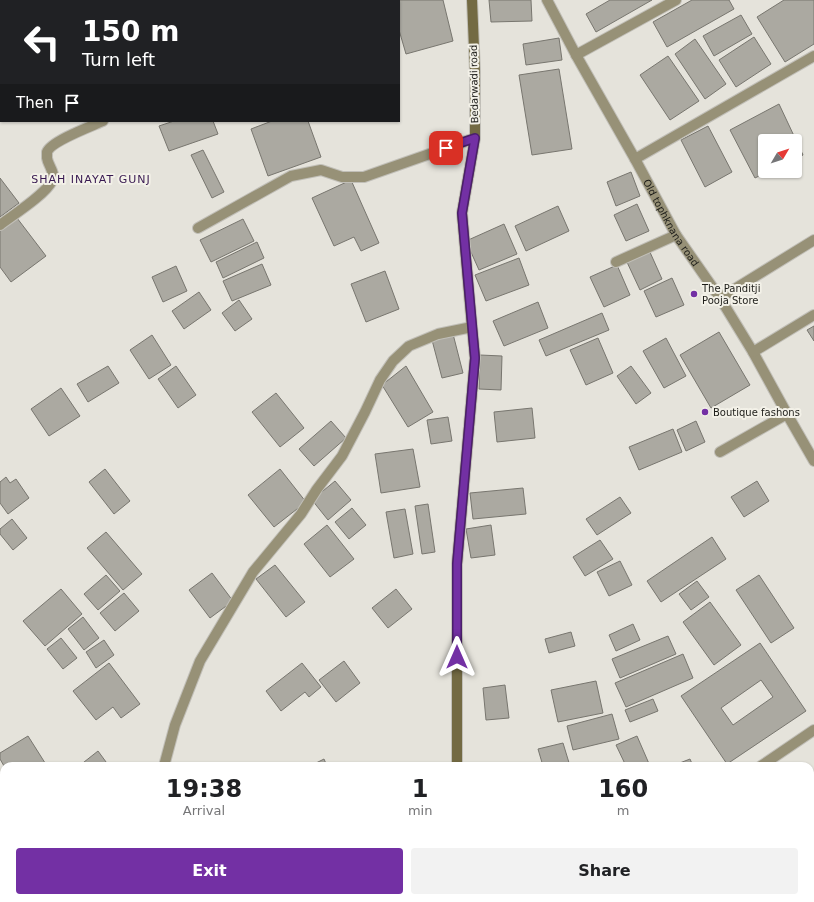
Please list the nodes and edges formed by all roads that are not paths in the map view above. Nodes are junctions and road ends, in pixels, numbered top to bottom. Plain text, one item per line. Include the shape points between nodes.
1 (472, 0) edge
2 (547, 0) edge
3 (676, 0) edge
4 (576, 56) junction
5 (814, 56) edge
6 (101, 122) edge
7 (475, 138) junction
8 (636, 159) junction
9 (0, 225) edge
10 (198, 228) dead end
11 (676, 235) junction
12 (814, 240) edge
13 (616, 262) dead end
14 (720, 298) junction
15 (814, 315) edge
16 (472, 327) junction
17 (753, 352) junction
18 (786, 414) junction
19 (720, 452) dead end
20 (814, 462) edge
21 (814, 730) edge
22 (165, 762) edge
23 (457, 762) edge
24 (767, 762) edge

1 - 7 street, Bedarwadi road
2 - 4 street, Old tophknana road
3 - 4 street
4 - 8 street, Old tophknana road
5 - 8 street
6 - 9 street via 67,137 47,151 47,158 53,170 53,180 32,202
7 - 10 street via 364,177 342,177 321,170 291,176
7 - 16 street, Bedarwadi road via 462,213
8 - 11 street, Old tophknana road
11 - 13 street
11 - 14 street, Old tophknana road
12 - 14 street
14 - 17 street, Old tophknana road
15 - 17 street
16 - 22 street via 438,334 409,346 393,361 380,380 342,456 301,514 253,572 200,661 175,725
16 - 23 street, Bedarwadi road via 475,358 457,564
17 - 18 street, Old tophknana road
18 - 19 street
18 - 20 street, Old tophknana road
21 - 24 street

